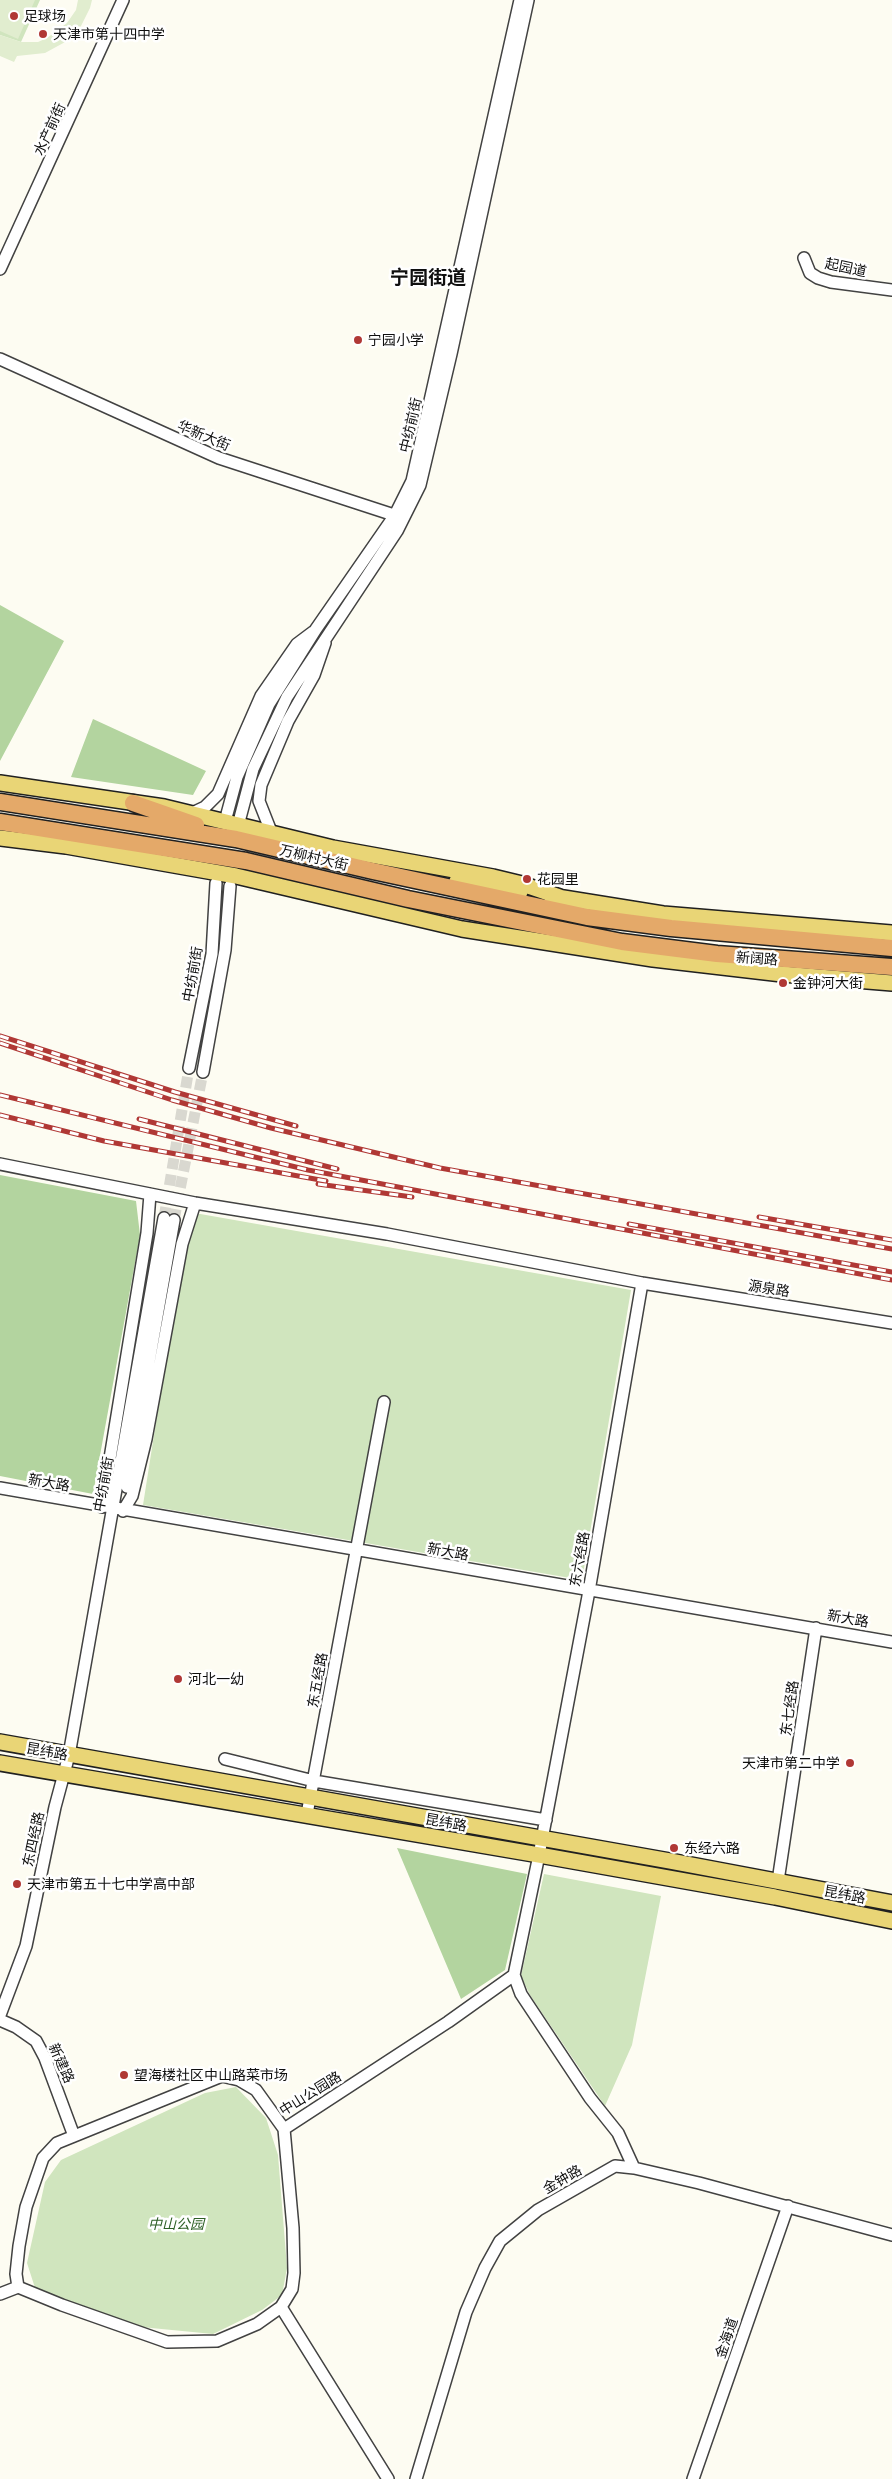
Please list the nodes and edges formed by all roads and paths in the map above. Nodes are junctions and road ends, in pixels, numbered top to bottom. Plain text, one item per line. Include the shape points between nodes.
1 (123, 0) edge
2 (520, 0) edge
3 (528, 0) edge
4 (804, 258) dead end
5 (0, 269) edge
6 (892, 290) edge
7 (0, 359) edge
8 (400, 516) junction
9 (316, 629) junction
10 (326, 638) junction
11 (0, 783) edge
12 (0, 802) edge
13 (133, 802) junction
14 (190, 814) junction
15 (227, 814) dead end
16 (240, 818) dead end
17 (0, 822) edge
18 (272, 834) junction
19 (0, 838) edge
20 (236, 839) junction
21 (116, 854) junction
22 (228, 858) junction
23 (372, 871) junction
24 (216, 883) dead end
25 (230, 886) dead end
26 (560, 897) junction
27 (408, 899) junction
28 (626, 923) joint
29 (892, 933) edge
30 (530, 939) junction
31 (622, 942) joint
32 (892, 948) edge
33 (892, 967) edge
34 (892, 983) edge
35 (189, 1068) tunnel mouth
36 (203, 1072) tunnel mouth
37 (0, 1164) edge
38 (150, 1194) junction
39 (195, 1203) junction
40 (169, 1219) tunnel mouth
41 (642, 1284) junction
42 (892, 1323) edge
43 (384, 1402) dead end
44 (0, 1488) edge
45 (113, 1509) junction
46 (356, 1551) junction
47 (589, 1591) junction
48 (816, 1628) junction
49 (892, 1642) edge
50 (0, 1742) edge
51 (69, 1755) junction
52 (225, 1759) dead end
53 (0, 1763) edge
54 (64, 1774) junction
55 (314, 1781) junction
56 (311, 1798) junction
57 (307, 1814) junction
58 (546, 1820) junction
59 (542, 1839) junction
60 (539, 1855) junction
61 (778, 1881) junction
62 (892, 1903) edge
63 (892, 1922) edge
64 (514, 1974) junction
65 (0, 2015) edge
66 (0, 2020) edge
67 (284, 2129) junction
68 (74, 2136) junction
69 (634, 2168) junction
70 (788, 2206) junction
71 (892, 2235) edge
72 (18, 2287) junction
73 (0, 2294) edge
74 (281, 2307) junction
75 (388, 2479) edge
76 (416, 2479) edge
77 (693, 2479) edge

1 - 5 street, 水产前街
2 - 8 street, 中纺前街 via 418,461
3 - 8 street via 425,468 414,500
4 - 6 street, 起园道 via 810,272 818,278
7 - 8 street, 华新大街 via 219,458
8 - 9 street, 中纺前街
8 - 10 street
9 - 14 street via 296,644 261,696 218,794 205,807
9 - 15 street, 中纺前街 via 257,728 237,777
10 - 16 street via 272,725 252,769
10 - 18 street via 314,675 288,720 261,785 259,801
11 - 13 main road
12 - 20 highway, 万柳村大街
13 - 14 main road
13 - 20 highway
14 - 18 main road
17 - 22 highway, 万柳村大街
18 - 26 main road via 381,858 493,877
19 - 21 main road
20 - 23 highway, 万柳村大街
21 - 22 main road
21 - 30 main road via 236,876 462,929
22 - 27 highway, 万柳村大街
23 - 26 main road via 430,876
23 - 28 highway, 万柳村大街
24 - 35 street, 中纺前街 via 212,954
25 - 36 street via 225,950
26 - 29 main road via 663,914
27 - 30 main road via 430,910
27 - 31 highway, 万柳村大街
28 - 32 highway, 新阔路
30 - 34 main road via 653,959
31 - 33 highway, 新阔路 via 717,954
37 - 38 street, 源泉路
38 - 39 street, 源泉路
38 - 45 street
39 - 41 street, 源泉路 via 387,1234
39 - 45 street via 182,1244 146,1439 132,1496
40 - 45 street
41 - 42 street, 源泉路
41 - 47 street, 东六经路
43 - 46 street, 东五经路
44 - 45 street, 新大路
45 - 46 street, 新大路
45 - 51 street, 中纺前街
46 - 47 street, 新大路
46 - 55 street, 东五经路
47 - 48 street, 新大路
47 - 58 street, 东六经路
48 - 49 street, 新大路
48 - 61 street, 东七经路
50 - 51 main road, 昆纬路
51 - 54 street, 东四经路
51 - 56 main road, 昆纬路
52 - 55 street
53 - 54 main road, 昆纬路
54 - 57 main road, 昆纬路
54 - 65 street, 东四经路 via 26,1946
55 - 56 street, 东五经路
55 - 58 street
56 - 57 street, 东五经路
56 - 59 main road, 昆纬路
57 - 60 main road, 昆纬路
58 - 59 street, 东六经路
59 - 60 street, 东六经路
59 - 61 main road, 昆纬路
60 - 63 main road, 昆纬路 via 775,1897
60 - 64 street, 东六经路
61 - 62 main road, 昆纬路
64 - 67 street, 中山公园路 via 448,2022
64 - 69 street via 521,1994 590,2098 618,2132
66 - 68 street, 新建路 via 36,2041
67 - 68 street, 中山公园路 via 256,2090 239,2080 222,2076
67 - 74 street via 294,2273 292,2289
68 - 72 street, 中山公园路 via 57,2143 43,2158 26,2207 16,2274
69 - 70 street, 金钟路
69 - 76 street, 金钟路 via 615,2166 538,2210 500,2241 466,2312
70 - 71 street, 金钟路
70 - 77 street, 金海道
72 - 73 street
72 - 74 street via 167,2342 216,2341 257,2324
74 - 75 street

